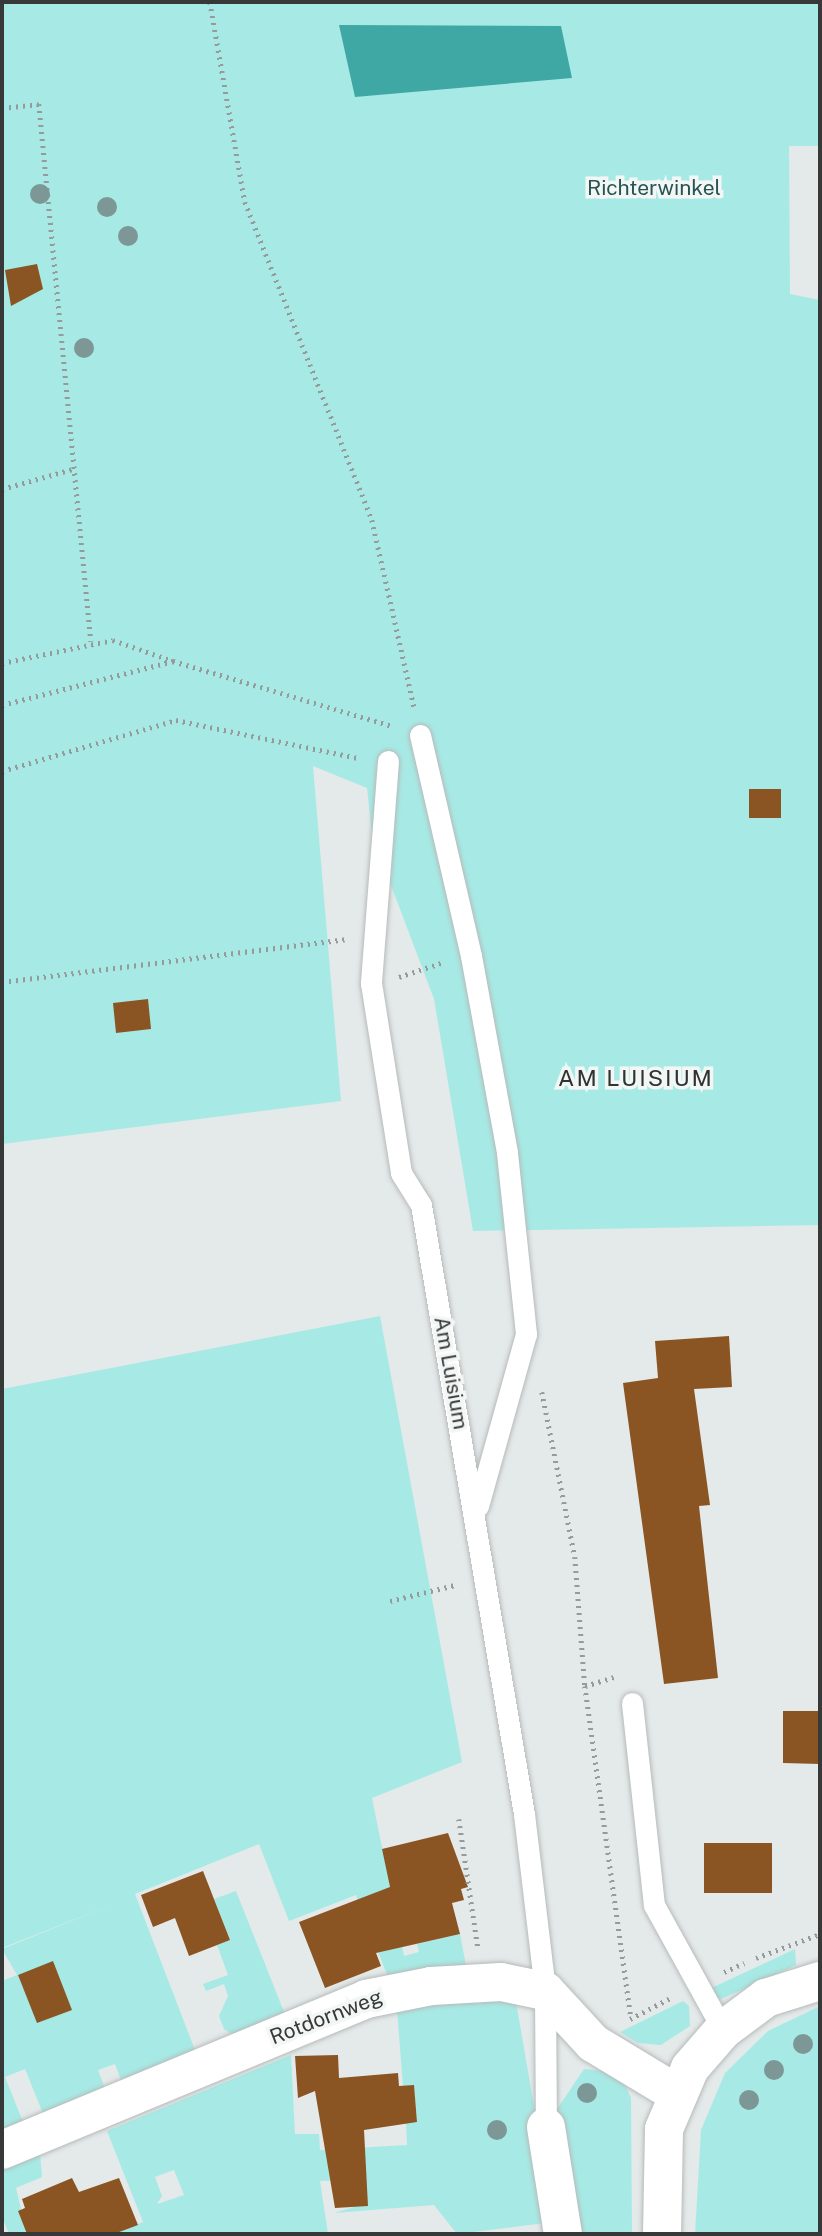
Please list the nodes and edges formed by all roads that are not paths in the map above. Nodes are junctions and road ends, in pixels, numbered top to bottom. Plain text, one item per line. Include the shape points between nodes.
1 (420, 736) road end
2 (388, 761) road end
3 (476, 1511) junction
4 (632, 1703) dead end
5 (820, 1981) edge
6 (545, 1991) junction
7 (723, 2030) junction
8 (677, 2093) junction
9 (546, 2127) joint
10 (2, 2150) edge
11 (563, 2234) edge
12 (662, 2234) edge

1 - 3 lane via 471,956 507,1153 526,1334
2 - 3 lane, Am Luisium via 386,840 371,936 371,983 401,1173 421,1205
3 - 6 lane, Am Luisium
4 - 7 lane via 654,1905
5 - 7 street via 766,1997
6 - 8 street via 593,2043
6 - 9 lane, Am Luisium
6 - 10 street, Rotdornweg via 483,1982 366,1999
7 - 8 street
8 - 12 street via 659,2172
9 - 11 street

